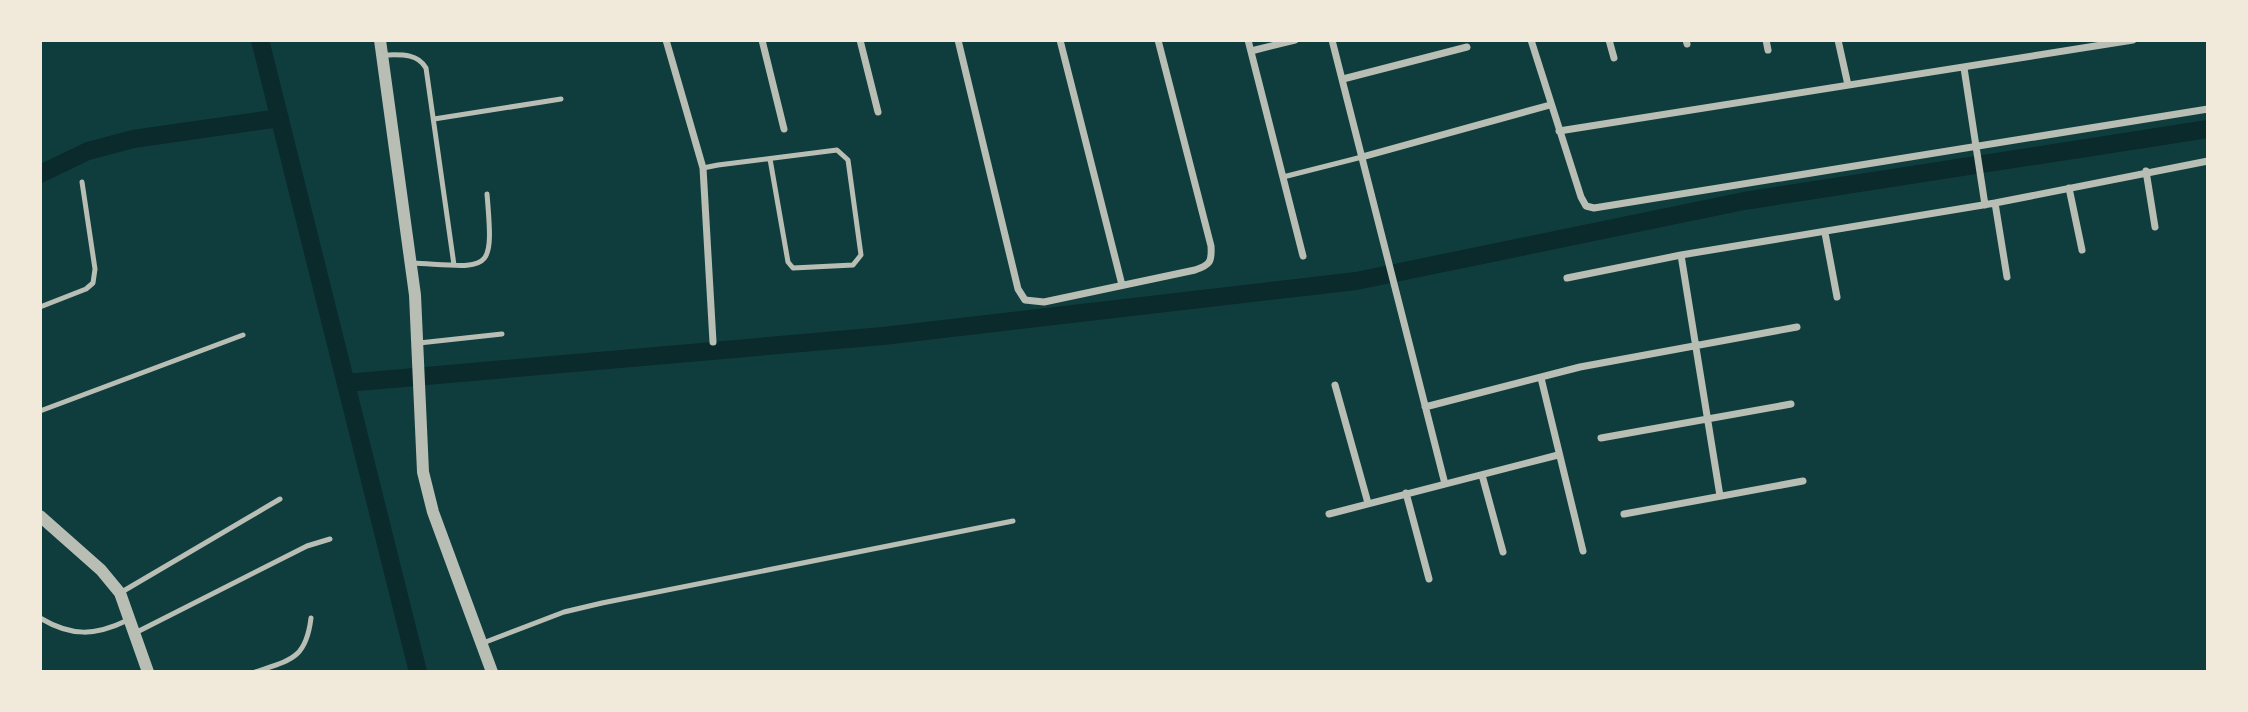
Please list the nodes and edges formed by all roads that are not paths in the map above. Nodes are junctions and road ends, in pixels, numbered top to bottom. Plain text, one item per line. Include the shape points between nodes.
1 (380, 40) edge
2 (666, 40) edge
3 (762, 40) edge
4 (860, 40) edge
5 (958, 40) edge
6 (1060, 40) edge
7 (1158, 40) edge
8 (1248, 40) edge
9 (1296, 40) edge
10 (1332, 40) edge
11 (1531, 40) edge
12 (1609, 40) edge
13 (1766, 40) edge
14 (1838, 40) edge
15 (2127, 41) edge
16 (1467, 47) dead end
17 (1768, 50) dead end
18 (1251, 51) junction
19 (380, 55) junction
20 (1614, 58) dead end
21 (1964, 68) junction
22 (1343, 79) junction
23 (1848, 85) junction
24 (561, 99) dead end
25 (1550, 105) junction
26 (2208, 109) edge
27 (878, 112) dead end
28 (434, 119) junction
29 (784, 129) dead end
30 (1559, 131) junction
31 (1977, 150) junction
32 (1362, 157) junction
33 (770, 159) junction
34 (2208, 161) edge
35 (703, 168) junction
36 (2146, 172) junction
37 (1283, 177) junction
38 (82, 182) dead end
39 (2069, 188) junction
40 (487, 194) dead end
41 (1996, 203) junction
42 (1985, 205) junction
43 (2155, 227) dead end
44 (1825, 233) junction
45 (2081, 250) dead end
46 (1681, 255) junction
47 (1303, 256) dead end
48 (409, 263) junction
49 (454, 265) junction
50 (2007, 276) dead end
51 (1567, 278) dead end
52 (1122, 285) junction
53 (1837, 297) dead end
54 (40, 307) edge
55 (1797, 327) dead end
56 (502, 334) dead end
57 (243, 335) dead end
58 (713, 341) dead end
59 (1693, 344) junction
60 (416, 350) junction
61 (1541, 378) junction
62 (1335, 385) dead end
63 (1791, 404) dead end
64 (1425, 407) junction
65 (40, 411) edge
66 (1705, 418) junction
67 (1601, 438) dead end
68 (1558, 455) junction
69 (1482, 475) junction
70 (1802, 481) dead end
71 (1445, 484) junction
72 (1406, 493) junction
73 (1720, 496) junction
74 (281, 499) dead end
75 (1368, 503) junction
76 (1329, 514) dead end
77 (1624, 514) dead end
78 (40, 516) edge
79 (1013, 521) dead end
80 (330, 540) dead end
81 (1583, 551) dead end
82 (1503, 552) dead end
83 (1429, 579) dead end
84 (120, 593) junction
85 (40, 618) edge
86 (311, 618) dead end
87 (131, 619) junction
88 (135, 633) junction
89 (483, 643) junction
90 (148, 672) edge
91 (255, 672) edge
92 (492, 672) edge

1 - 19 street
2 - 35 street
3 - 29 street
4 - 27 street
5 - 52 street via 1018,289 1025,300 1044,302
6 - 52 street
7 - 52 street via 1212,260 1195,270
8 - 18 street
9 - 18 street
10 - 22 street
11 - 25 street
12 - 20 street
13 - 17 street
14 - 23 street
15 - 21 street
16 - 22 street
18 - 37 street
19 - 28 lane via 421,60
19 - 48 street
21 - 23 street
21 - 31 street
22 - 32 street
23 - 30 street
24 - 28 lane
25 - 30 street
25 - 32 street
26 - 31 street
28 - 49 lane
30 - 31 street via 1581,197 1586,206 1594,208
31 - 42 street
32 - 37 lane
32 - 64 street
33 - 33 lane via 788,262 793,268 859,261 848,160 837,150
33 - 35 lane
34 - 36 street
35 - 58 street
36 - 39 street
36 - 43 street
37 - 47 street
38 - 54 lane via 95,269 93,283
39 - 41 street
39 - 45 street
40 - 49 lane via 491,246 487,258 476,265
41 - 42 street
41 - 50 street
42 - 44 street
44 - 46 street
44 - 53 street
46 - 51 street
46 - 59 street
48 - 49 lane
48 - 60 street
55 - 59 street
56 - 60 lane
57 - 65 lane
59 - 61 street
59 - 66 street
60 - 89 street via 423,472 433,512
61 - 64 street
61 - 68 street
62 - 75 street
63 - 66 street
64 - 71 street
66 - 67 street
66 - 73 street
68 - 69 street
68 - 81 street
69 - 71 street
69 - 82 street
70 - 73 street
71 - 72 street
72 - 75 street
72 - 83 street
73 - 77 street
74 - 84 lane
75 - 76 street
78 - 84 street
79 - 89 lane via 602,603 564,612
80 - 88 lane via 307,546
84 - 87 street
85 - 87 lane via 79,635 105,631
86 - 91 lane via 308,641 299,655
87 - 88 street
88 - 90 street
89 - 92 street

